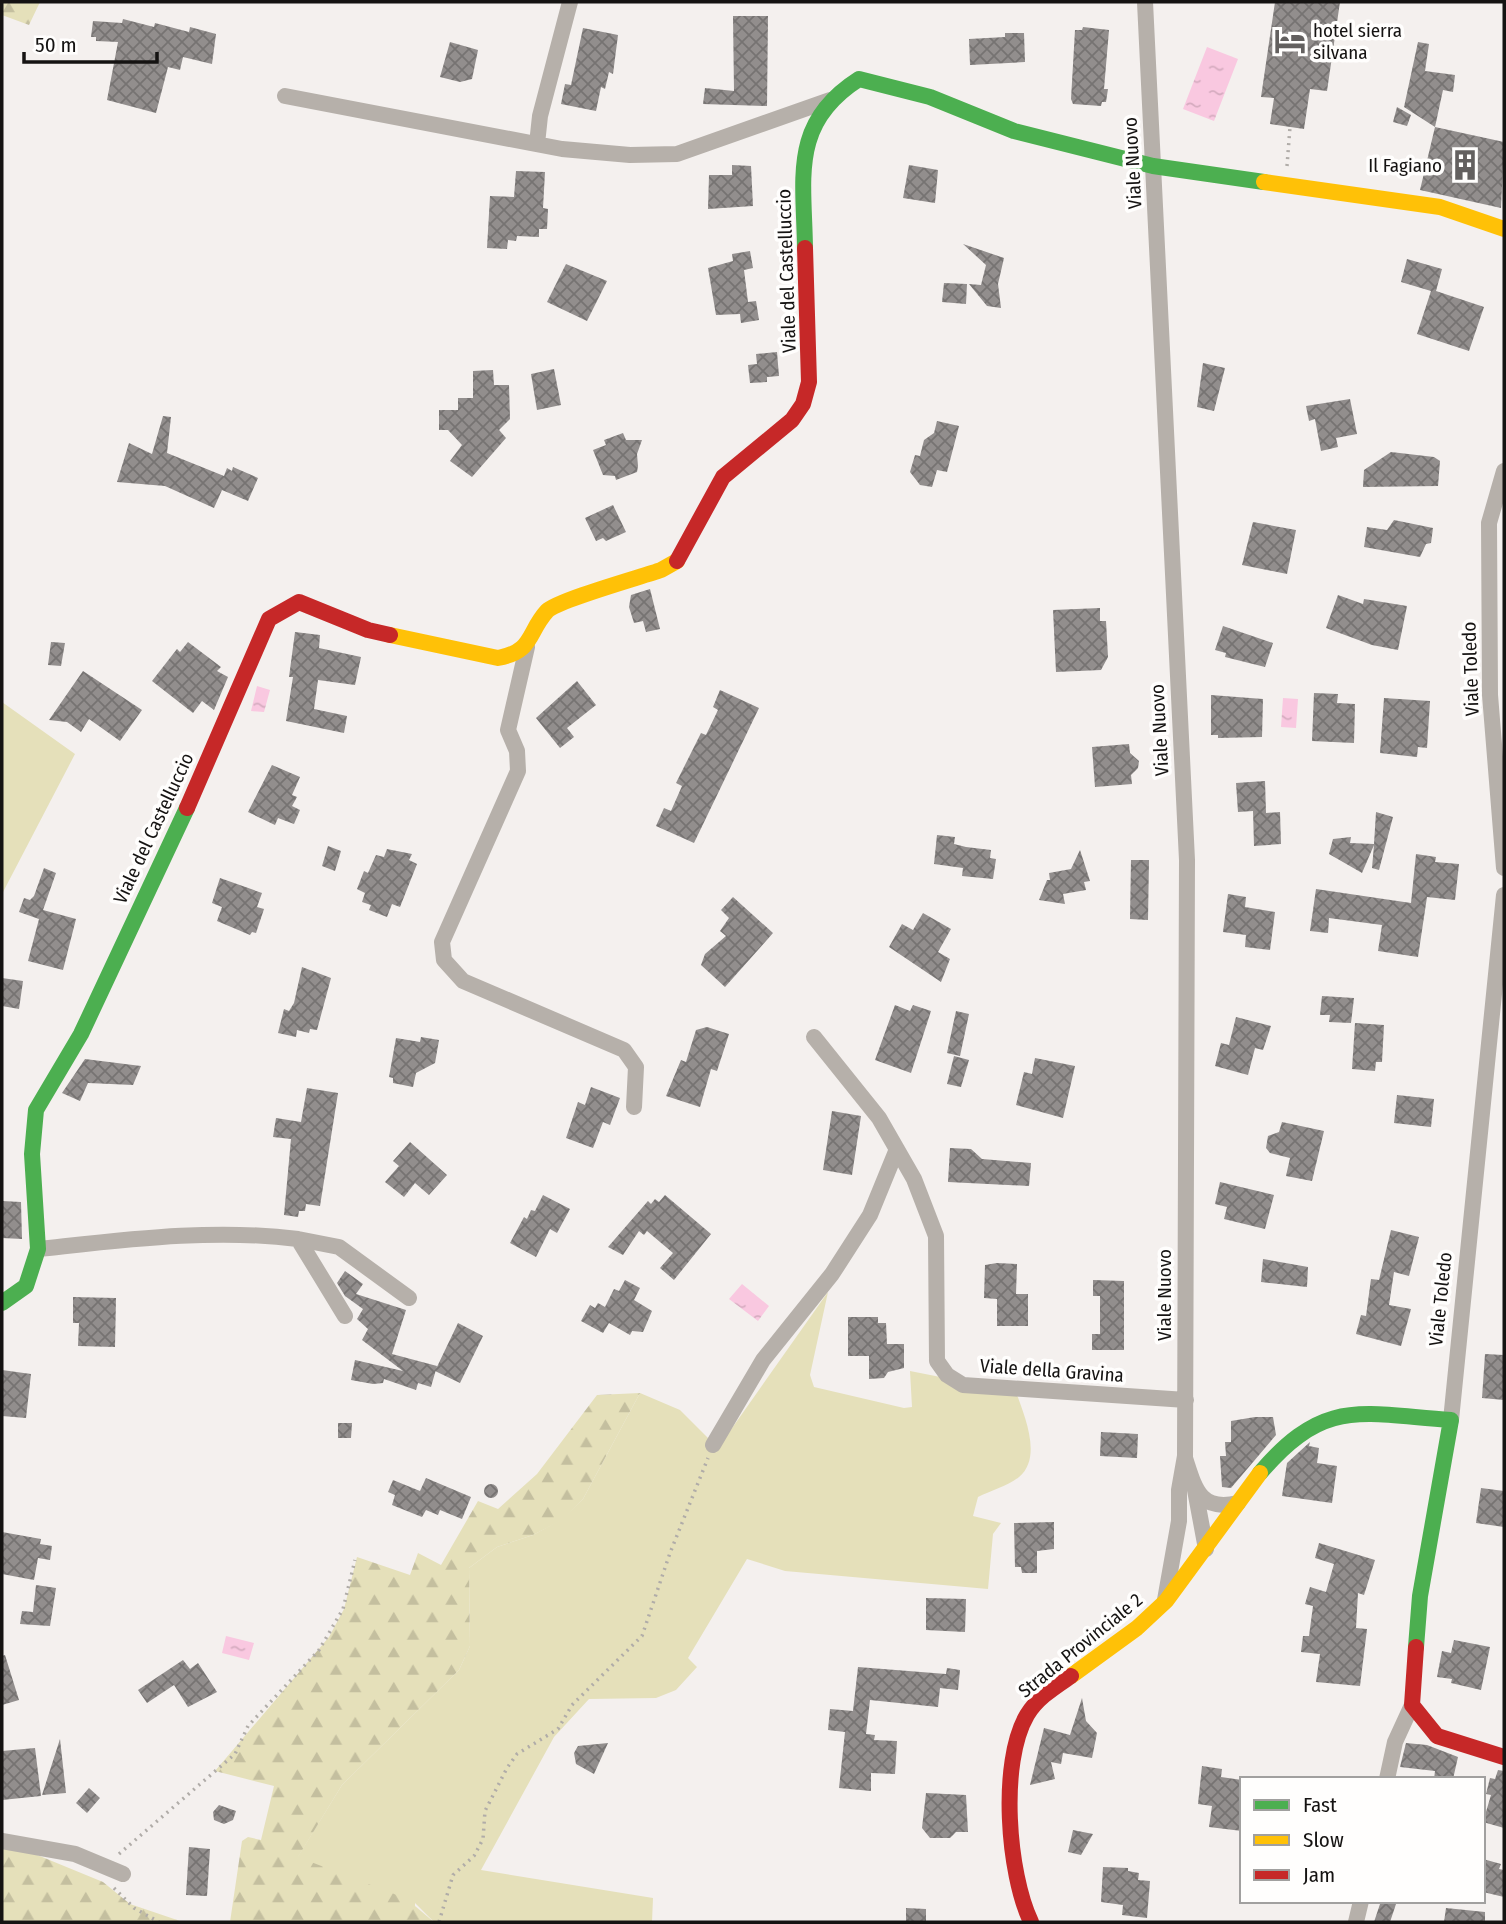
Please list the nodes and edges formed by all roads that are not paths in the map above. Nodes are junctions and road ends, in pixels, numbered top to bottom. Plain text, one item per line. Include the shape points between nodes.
1 (570, 2) edge
2 (1145, 2) edge
3 (285, 96) dead end
4 (832, 99) junction
5 (537, 144) junction
6 (1153, 166) junction
7 (1504, 229) edge
8 (1504, 471) edge
9 (527, 647) junction
10 (1504, 869) edge
11 (1504, 895) edge
12 (814, 1037) dead end
13 (634, 1107) dead end
14 (897, 1149) junction
15 (298, 1239) junction
16 (38, 1249) junction
17 (409, 1298) dead end
18 (2, 1303) edge
19 (345, 1316) dead end
20 (1186, 1400) junction
21 (1451, 1420) junction
22 (713, 1445) road end
23 (1185, 1456) junction
24 (1194, 1488) junction
25 (1238, 1503) junction
26 (1179, 1521) junction
27 (1206, 1549) junction
28 (1164, 1603) junction
29 (1412, 1705) junction
30 (1504, 1757) edge
31 (1387, 1777) edge
32 (2, 1841) edge
33 (123, 1874) dead end
34 (1361, 1903) edge
35 (1031, 1922) edge
36 (1356, 1922) edge

1 - 5 street
2 - 6 street, Viale Nuovo
3 - 5 street
4 - 5 street via 677,154 630,155
4 - 6 street, Viale del Castelluccio via 859,79 930,97 1014,131
4 - 9 street, Viale del Castelluccio via 817,116 804,152 809,382 803,404 792,420 723,477 677,561 549,609
6 - 7 street via 1440,207
6 - 20 street, Viale Nuovo via 1187,860
8 - 10 street, Viale Toledo via 1489,523 1490,695
9 - 13 street, Viale del Castelluccio via 508,730 517,751 518,771 442,942 444,960 463,981 624,1050 636,1067
9 - 16 street, Viale del Castelluccio via 516,656 498,658 368,630 299,602 269,619 157,876 81,1034 36,1110 32,1154
11 - 21 street, Viale Toledo
12 - 14 street, Viale della Gravina via 879,1118
14 - 20 street, Viale della Gravina via 936,1236 937,1361 947,1375 962,1385
14 - 22 street via 870,1215 832,1274 763,1360
15 - 16 street via 235,1235
15 - 17 street via 340,1247
15 - 19 street
16 - 18 street, Viale del Castelluccio via 26,1286
20 - 23 street, Viale Nuovo
21 - 25 street, Strada Provinciale 2 via 1323,1419 1285,1444
21 - 29 street, Viale Toledo via 1420,1596
23 - 24 street, Viale Nuovo
23 - 26 street, Viale Nuovo via 1178,1490
24 - 25 street via 1221,1507
24 - 27 street, Viale Nuovo
25 - 27 street, Strada Provinciale 2
26 - 27 street via 1190,1538
26 - 28 street, Viale Nuovo
27 - 28 street, Strada Provinciale 2
28 - 35 street, Strada Provinciale 2 via 1110,1650 1052,1690 1026,1716 1014,1757 1011,1819 1014,1873
29 - 30 street via 1437,1736
29 - 31 street via 1395,1742
32 - 33 street via 66,1852
34 - 36 street

